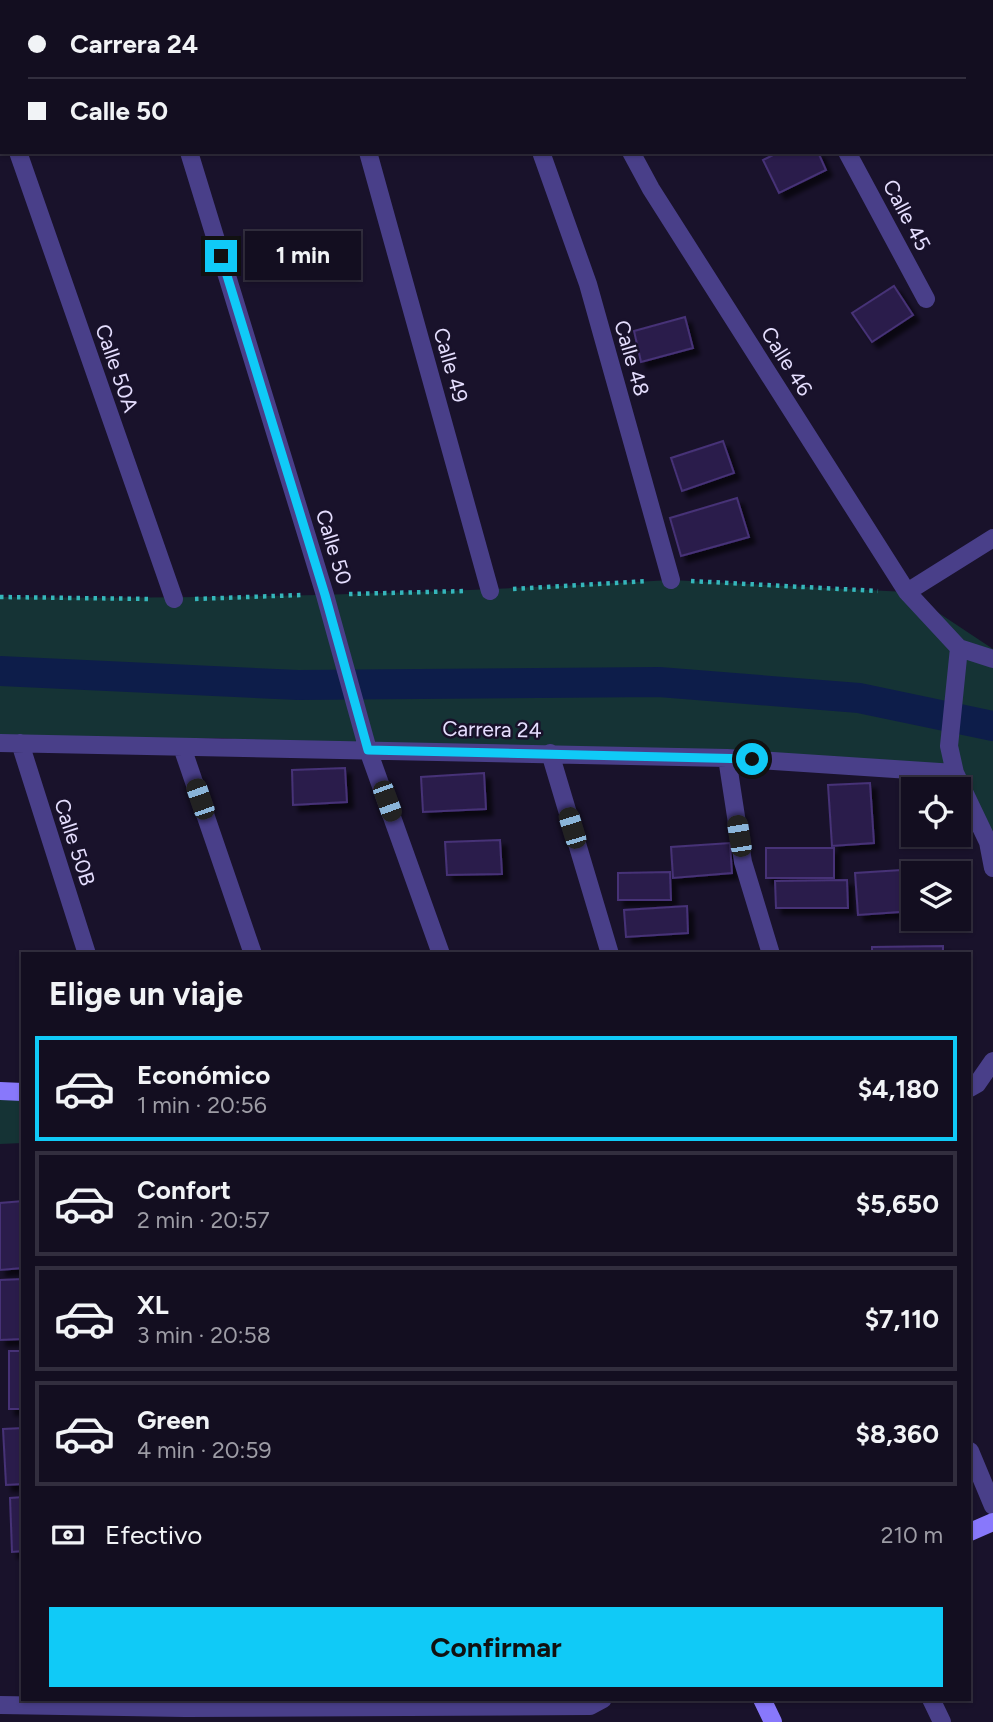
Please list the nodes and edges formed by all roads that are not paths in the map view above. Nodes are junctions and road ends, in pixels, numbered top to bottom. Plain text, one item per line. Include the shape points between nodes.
1 (19, 154) edge
2 (190, 154) edge
3 (369, 154) edge
4 (542, 154) edge
5 (632, 154) edge
6 (848, 154) edge
7 (926, 299) dead end
8 (993, 538) edge
9 (671, 580) road end
10 (490, 591) road end
11 (907, 592) junction
12 (174, 599) dead end
13 (959, 648) junction
14 (993, 659) edge
15 (0, 743) edge
16 (20, 743) junction
17 (182, 747) junction
18 (368, 750) junction
19 (550, 753) junction
20 (727, 758) junction
21 (955, 773) junction
22 (993, 868) edge
23 (86, 952) edge
24 (252, 952) edge
25 (440, 952) edge
26 (609, 952) edge
27 (770, 952) edge
28 (993, 1060) edge
29 (973, 1086) edge
30 (0, 1091) edge
31 (21, 1092) edge
32 (971, 1453) edge
33 (993, 1506) edge
34 (993, 1522) edge
35 (971, 1532) edge
36 (763, 1701) edge
37 (932, 1701) edge
38 (144, 1703) edge
39 (315, 1704) edge
40 (593, 1707) edge
41 (5, 1711) edge
42 (185, 1715) edge
43 (773, 1722) edge
44 (942, 1722) edge

1 - 12 street, Calle 50A
2 - 18 street, Calle 50
3 - 10 street, Calle 49
4 - 9 street, Calle 48 via 588,284
5 - 11 street, Calle 46
6 - 7 street, Calle 45
8 - 11 street
11 - 13 street, Calle 46
13 - 14 street
13 - 21 street via 949,746
15 - 16 street, Carrera 24
16 - 17 street, Carrera 24
16 - 23 street, Calle 50B
17 - 18 street, Carrera 24
17 - 24 street
18 - 19 street, Carrera 24
18 - 25 street, Calle 50
19 - 20 street, Carrera 24
19 - 26 street
20 - 21 street, Carrera 24
20 - 27 street via 743,862
21 - 22 street via 988,842
28 - 29 street
30 - 31 street
32 - 33 street
34 - 35 street
36 - 43 street
37 - 44 street
38 - 41 street
38 - 42 street
39 - 40 street
39 - 42 street

